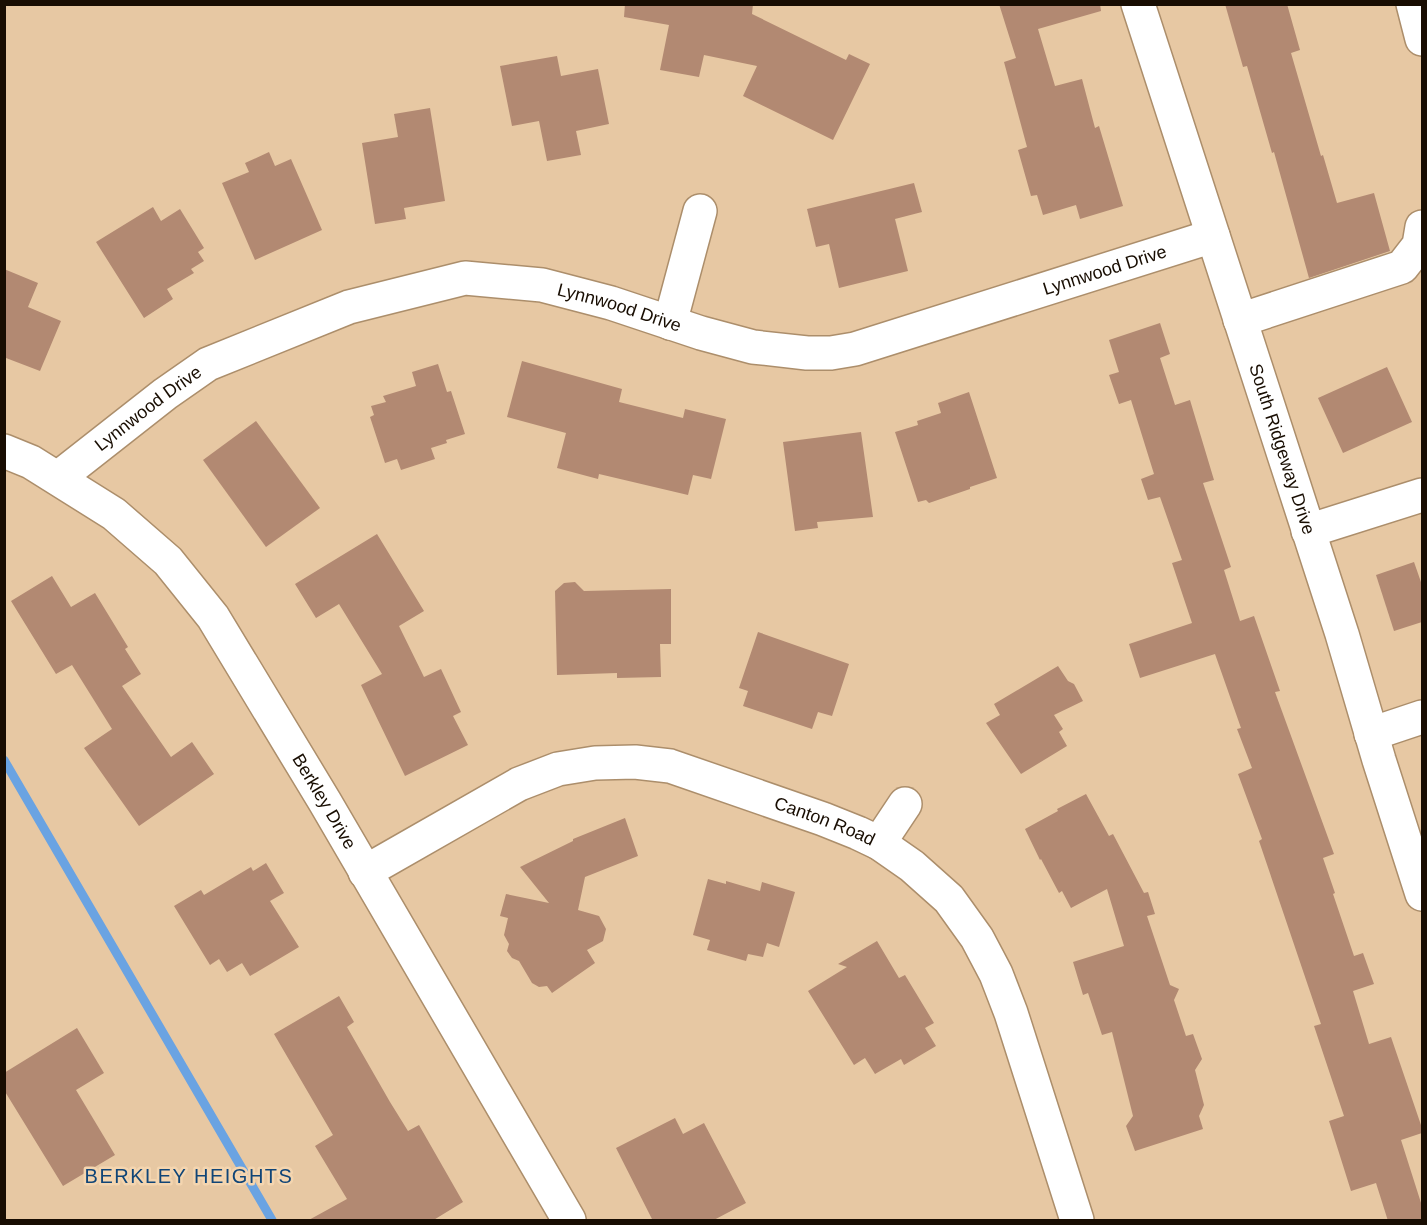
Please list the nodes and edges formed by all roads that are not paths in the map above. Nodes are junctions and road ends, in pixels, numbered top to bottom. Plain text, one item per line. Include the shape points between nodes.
1 (1138, 4) edge
2 (1413, 4) edge
3 (1422, 39) edge
4 (700, 211) dead end
5 (1422, 227) edge
6 (1213, 236) junction
7 (1240, 320) junction
8 (670, 323) junction
9 (4, 451) edge
10 (58, 478) junction
11 (1422, 495) edge
12 (1308, 531) junction
13 (1422, 717) edge
14 (1371, 734) junction
15 (905, 804) dead end
16 (879, 843) junction
17 (365, 872) junction
18 (1422, 894) edge
19 (569, 1221) edge
20 (1077, 1221) edge

1 - 6 street, South Ridgeway Drive
2 - 3 street
4 - 8 street
5 - 7 street via 1419,245 1402,267
6 - 7 street, South Ridgeway Drive
6 - 8 street, Lynnwood Drive via 855,349 831,353 753,347
7 - 12 street, South Ridgeway Drive
8 - 10 street, Lynnwood Drive via 542,285 465,278 360,304 208,364
9 - 10 street, Berkley Drive
10 - 17 street, Berkley Drive via 114,514 168,561 213,617
11 - 12 street
12 - 14 street, South Ridgeway Drive
13 - 14 street
14 - 18 street, South Ridgeway Drive
15 - 16 street
16 - 17 street, Canton Road via 823,819 670,766 595,763 558,769 519,784
16 - 20 street, Canton Road via 949,899 977,938 1011,1013
17 - 19 street, Berkley Drive

